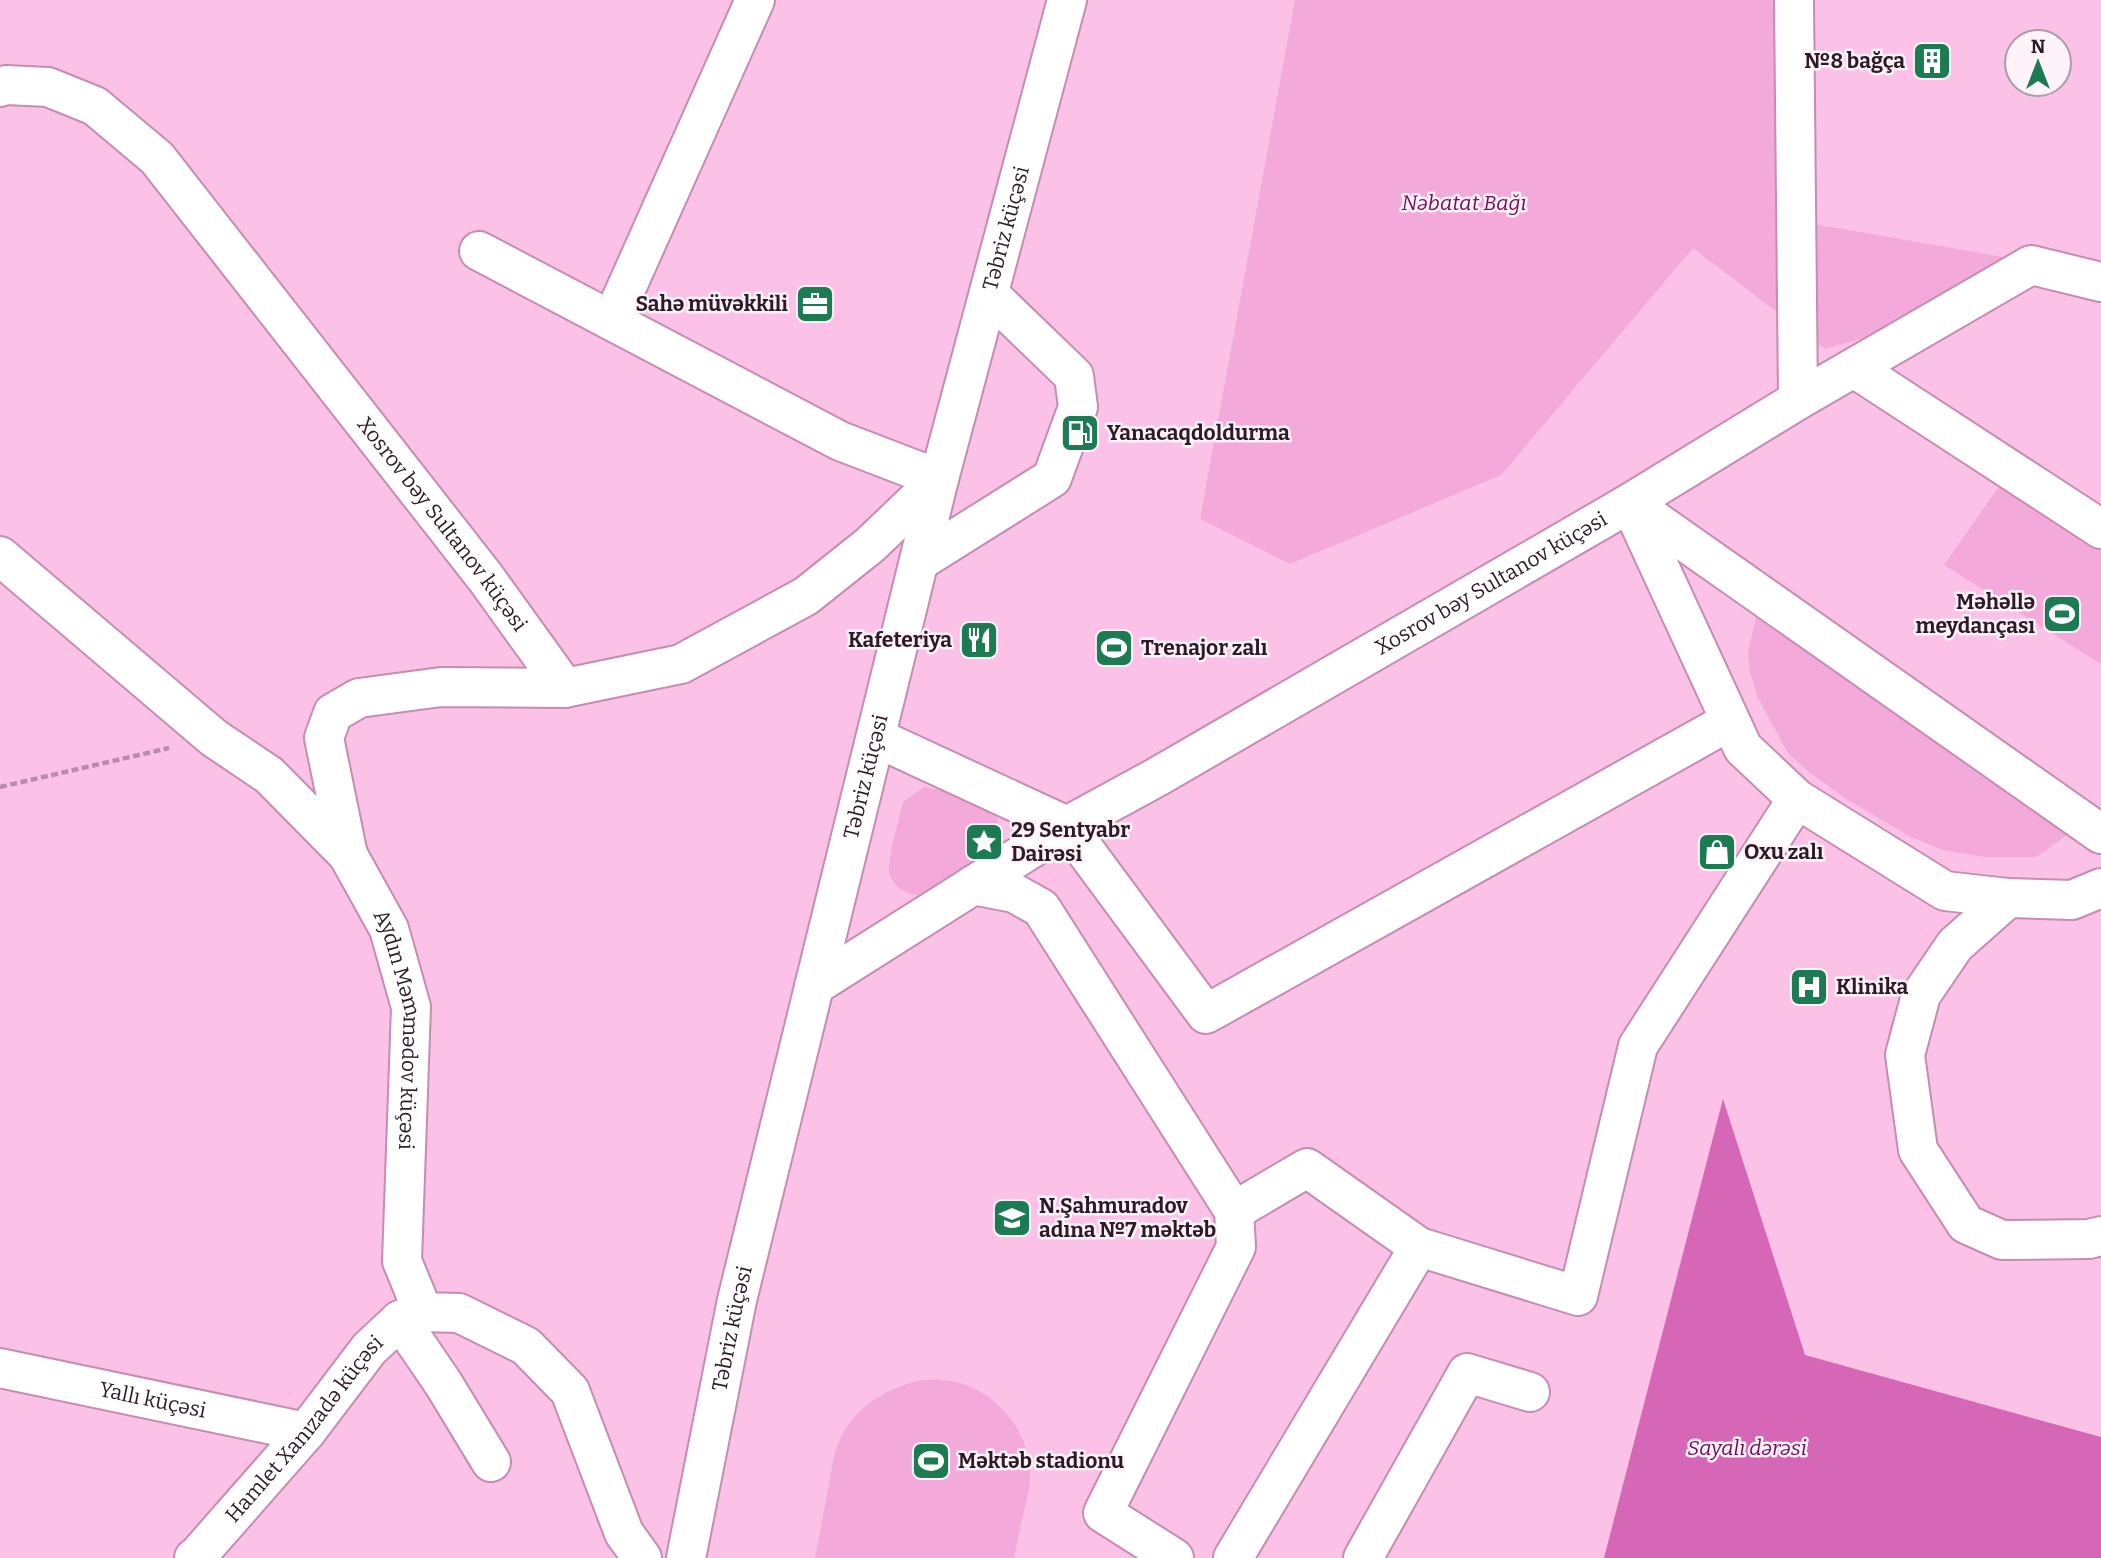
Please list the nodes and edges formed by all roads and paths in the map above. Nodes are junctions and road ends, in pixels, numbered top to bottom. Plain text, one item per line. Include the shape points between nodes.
1 (755, 0) edge
2 (1067, 0) edge
3 (1794, 0) edge
4 (0, 87) edge
5 (479, 251) dead end
6 (2101, 282) edge
7 (989, 294) junction
8 (612, 320) junction
9 (1854, 368) junction
10 (1798, 400) junction
11 (939, 479) junction
12 (1630, 503) junction
13 (2101, 529) edge
14 (0, 556) edge
15 (919, 561) junction
16 (565, 688) junction
17 (1730, 720) junction
18 (214, 737) junction
19 (877, 737) junction
20 (0, 787) edge
21 (1797, 799) junction
22 (1067, 826) junction
23 (2101, 834) edge
24 (348, 855) junction
25 (974, 885) junction
26 (2101, 888) edge
27 (2008, 898) junction
28 (814, 986) junction
29 (1234, 1211) junction
30 (2101, 1236) edge
31 (1419, 1247) junction
32 (411, 1316) junction
33 (0, 1368) edge
34 (1530, 1392) dead end
35 (306, 1432) junction
36 (491, 1462) dead end
37 (194, 1558) edge
38 (642, 1558) edge
39 (686, 1558) edge
40 (1174, 1558) edge
41 (1233, 1558) edge
42 (1363, 1558) edge

1 - 8 street
2 - 7 street, Təbriz küçəsi
3 - 10 street
4 - 16 street, Xosrov bəy Sultanov küçəsi via 48,87 95,106 157,159 485,577
5 - 8 street
6 - 9 street, Xosrov bəy Sultanov küçəsi via 2031,265
7 - 11 street, Təbriz küçəsi
7 - 15 street via 1074,376 1078,407 1052,478
8 - 11 street via 840,441
9 - 10 street, Xosrov bəy Sultanov küçəsi
9 - 13 street
10 - 12 street, Xosrov bəy Sultanov küçəsi
11 - 15 street, Təbriz küçəsi
11 - 16 street via 870,545 806,596 681,664
12 - 17 street
12 - 22 street, Xosrov bəy Sultanov küçəsi
12 - 23 street
14 - 18 street, Aydın Məmmədov küçəsi
15 - 19 street, Təbriz küçəsi
16 - 24 street via 440,687 359,698 333,713 324,738
17 - 21 street via 1742,748
17 - 22 street via 1206,1014
18 - 20 path
18 - 24 street, Aydın Məmmədov küçəsi via 268,775
19 - 22 street
19 - 28 street, Təbriz küçəsi
21 - 27 street via 1945,891
21 - 31 street via 1638,1046 1578,1296
22 - 25 street, Xosrov bəy Sultanov küçəsi
24 - 32 street, Aydın Məmmədov küçəsi via 389,929 411,1007 402,1261
25 - 28 street, Xosrov bəy Sultanov küçəsi
25 - 29 street via 1014,892 1041,908
26 - 27 street via 2072,900
27 - 30 street via 1955,946 1921,995 1905,1055 1918,1150 1965,1224 2002,1240
28 - 39 street, Təbriz küçəsi via 729,1337
29 - 31 street via 1307,1168
29 - 40 street via 1236,1247 1103,1513
31 - 41 street
32 - 35 street, Hamlet Xanızadə küçəsi via 369,1349
32 - 36 street, Aydın Məmmədov küçəsi via 443,1383
32 - 38 street via 459,1313 526,1346 570,1391 624,1533
33 - 35 street, Yallı küçəsi
34 - 42 street via 1466,1373
35 - 37 street, Hamlet Xanızadə küçəsi

